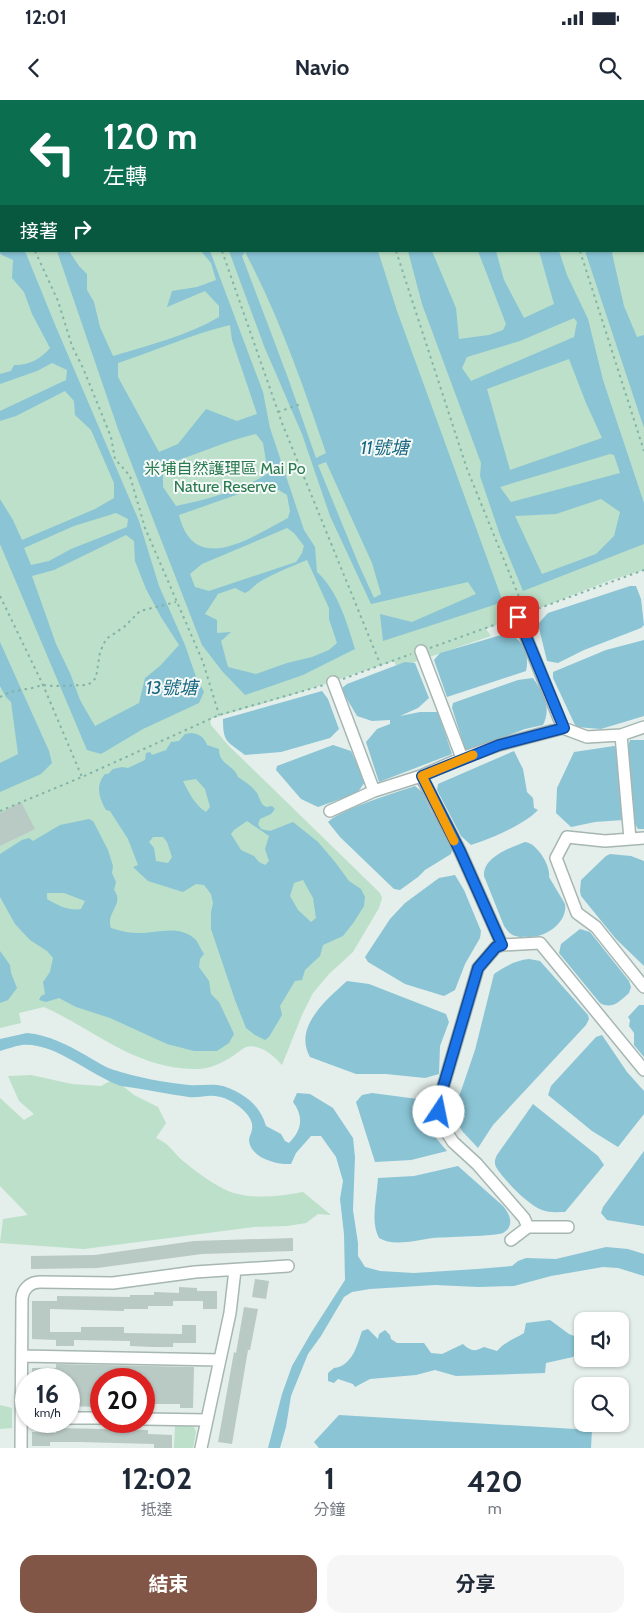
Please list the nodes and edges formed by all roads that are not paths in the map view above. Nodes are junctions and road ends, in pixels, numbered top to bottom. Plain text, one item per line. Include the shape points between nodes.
1 (518, 617) road end
2 (421, 651) road end
3 (333, 682) road end
4 (644, 727) edge
5 (564, 728) junction
6 (621, 735) junction
7 (462, 758) junction
8 (422, 776) junction
9 (374, 791) junction
10 (330, 811) dead end
11 (644, 838) edge
12 (630, 839) junction
13 (502, 945) junction
14 (644, 987) edge
15 (644, 1070) edge
16 (528, 1227) junction
17 (568, 1228) dead end
18 (511, 1240) dead end
19 (288, 1266) dead end
20 (235, 1270) junction
21 (22, 1356) junction
22 (220, 1360) junction
23 (22, 1368) edge
24 (155, 1419) edge
25 (208, 1420) junction
26 (22, 1433) edge
27 (21, 1448) edge
28 (201, 1448) edge

1 - 5 street
2 - 7 street
3 - 9 street
4 - 6 street
5 - 6 street via 587,737
5 - 7 street
6 - 12 street
7 - 8 street
8 - 9 street
8 - 13 street
9 - 10 street
11 - 12 street
12 - 14 street via 605,841 567,837 556,858 577,912 596,927
13 - 15 street via 540,943
13 - 16 street via 496,947 478,968 441,1094 439,1112 453,1142 477,1164 524,1218
16 - 17 street
16 - 18 street
19 - 20 street
20 - 21 street via 113,1283 35,1282 24,1290 22,1298
20 - 22 street
21 - 22 street
21 - 23 street
22 - 25 street
24 - 25 street
25 - 28 street
26 - 27 street

